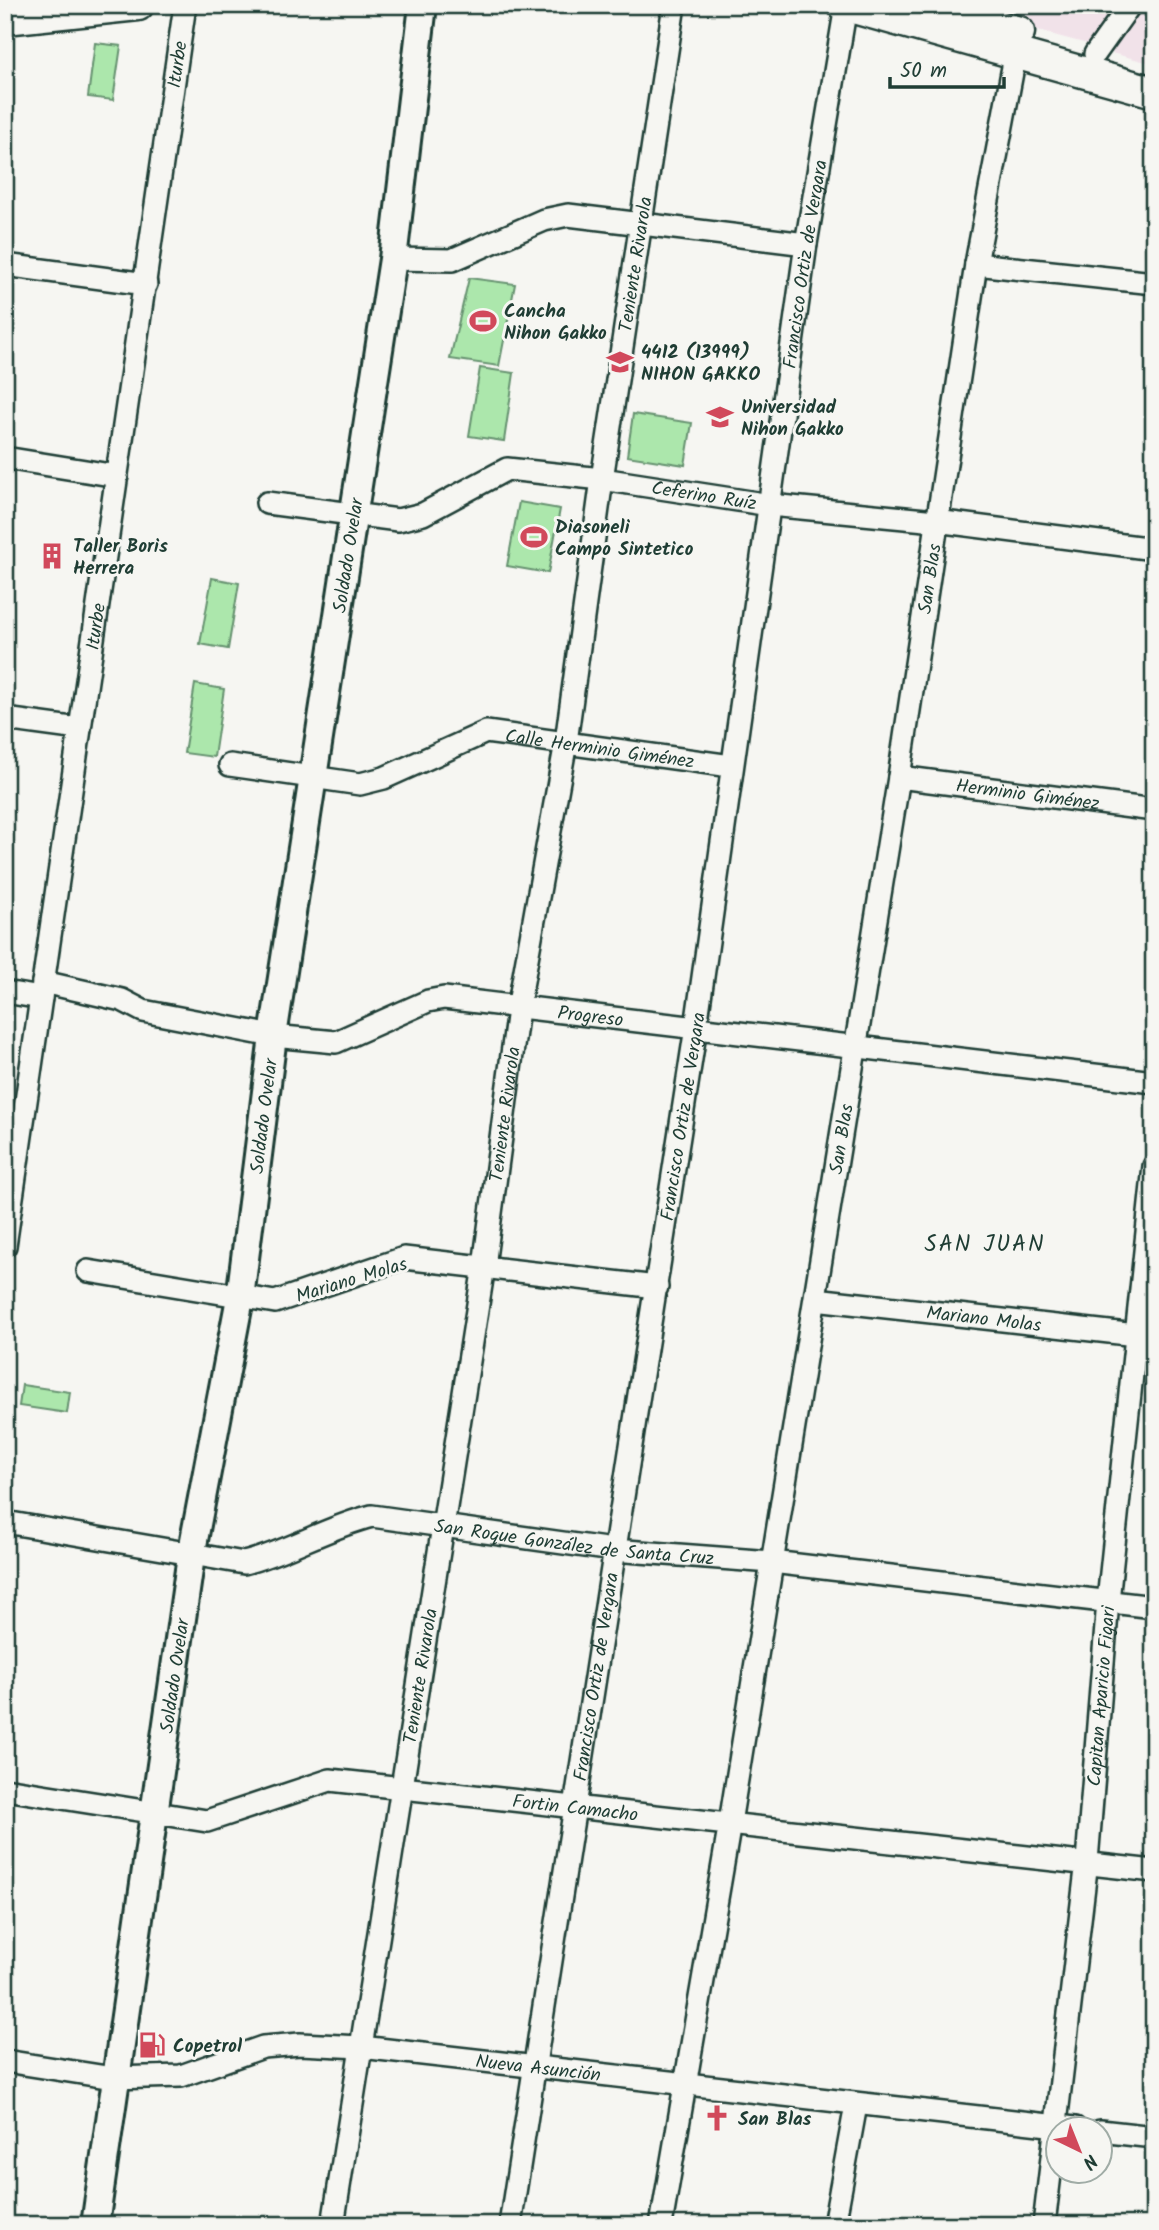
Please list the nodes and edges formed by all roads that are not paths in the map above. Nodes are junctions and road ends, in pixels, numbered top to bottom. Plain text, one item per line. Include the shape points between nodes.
1 (138, 5) edge
2 (184, 5) edge
3 (423, 5) edge
4 (674, 5) edge
5 (844, 5) edge
6 (927, 5) edge
7 (1130, 5) edge
8 (5, 19) edge
9 (1016, 51) junction
10 (1095, 54) junction
11 (1154, 71) edge
12 (1154, 92) edge
13 (640, 224) junction
14 (806, 244) junction
15 (393, 259) junction
16 (976, 264) junction
17 (5, 265) edge
18 (146, 284) junction
19 (1154, 284) edge
20 (5, 458) edge
21 (117, 476) junction
22 (602, 479) junction
23 (267, 503) dead end
24 (770, 505) junction
25 (355, 515) junction
26 (936, 521) junction
27 (1154, 550) edge
28 (5, 719) edge
29 (79, 729) junction
30 (566, 742) junction
31 (230, 765) dead end
32 (731, 766) junction
33 (900, 777) junction
34 (313, 778) junction
35 (1154, 810) edge
36 (42, 990) junction
37 (5, 992) edge
38 (518, 1009) junction
39 (696, 1027) junction
40 (273, 1036) junction
41 (854, 1044) junction
42 (1154, 1082) edge
43 (1154, 1166) edge
44 (5, 1246) edge
45 (484, 1266) junction
46 (88, 1271) dead end
47 (657, 1287) junction
48 (240, 1298) junction
49 (815, 1299) junction
50 (1145, 1336) edge
51 (5, 1521) edge
52 (442, 1524) junction
53 (613, 1550) junction
54 (191, 1556) junction
55 (772, 1562) junction
56 (1108, 1601) junction
57 (1154, 1606) edge
58 (5, 1789) edge
59 (403, 1789) junction
60 (574, 1808) junction
61 (154, 1814) junction
62 (730, 1823) junction
63 (1087, 1861) junction
64 (1154, 1871) edge
65 (361, 2047) junction
66 (5, 2061) edge
67 (535, 2068) junction
68 (113, 2078) junction
69 (683, 2085) junction
70 (856, 2105) junction
71 (1065, 2114) edge
72 (1044, 2125) edge
73 (1114, 2133) edge
74 (1154, 2137) edge
75 (1052, 2184) edge
76 (95, 2225) edge
77 (333, 2225) edge
78 (510, 2225) edge
79 (661, 2225) edge
80 (834, 2225) edge
81 (1044, 2225) edge

1 - 8 highway
2 - 18 street, Iturbe
3 - 15 main road, Soldado Ovelar
4 - 13 street, Teniente Rivarola
5 - 9 highway
5 - 14 street, Francisco Ortiz de Vergara
6 - 10 highway
7 - 10 street
9 - 12 highway
9 - 16 street, San Blas
10 - 11 highway
13 - 14 street
13 - 15 street via 568,215 544,220 452,260
13 - 22 street, Teniente Rivarola
14 - 24 street, Francisco Ortiz de Vergara
15 - 25 main road, Soldado Ovelar
16 - 19 street
16 - 26 street, San Blas
17 - 18 street
18 - 21 street, Iturbe
20 - 21 street
21 - 29 street, Iturbe
22 - 24 street, Ceferino Ruíz
22 - 25 street, Ceferino Ruíz via 507,469 423,514 398,520
22 - 30 street, Teniente Rivarola
23 - 25 street, Ceferino Ruíz
24 - 26 street, Ceferino Ruíz
24 - 32 street, Francisco Ortiz de Vergara
25 - 34 main road, Soldado Ovelar
26 - 27 street, Ceferino Ruíz
26 - 33 street, San Blas
28 - 29 street
29 - 36 street, Iturbe
30 - 32 street, Calle Herminio Giménez
30 - 34 street, Calle Herminio Giménez via 486,732 384,778 360,784
30 - 38 street, Teniente Rivarola
31 - 34 street, Calle Herminio Giménez
32 - 39 street, Francisco Ortiz de Vergara
33 - 35 street, Herminio Giménez
33 - 41 street, San Blas
34 - 40 main road, Soldado Ovelar
36 - 37 street, Progreso
36 - 40 street, Progreso via 122,1000 144,1011
36 - 44 street, Iturbe
38 - 39 street, Progreso
38 - 40 street, Progreso via 444,998 336,1042
38 - 45 street, Teniente Rivarola
39 - 41 street, Progreso
39 - 47 street, Francisco Ortiz de Vergara
40 - 48 main road, Soldado Ovelar
41 - 42 street, Progreso
41 - 49 street, San Blas
43 - 50 street, Capitan Aparicio Figari
45 - 47 street, Mariano Molas
45 - 48 street, Mariano Molas via 404,1258 275,1302
45 - 52 street, Teniente Rivarola
46 - 48 street, Mariano Molas
47 - 53 street, Francisco Ortiz de Vergara
48 - 54 main road, Soldado Ovelar
49 - 50 street, Mariano Molas
49 - 55 street, San Blas
50 - 56 street, Capitan Aparicio Figari
51 - 54 street, San Roque González de Santa Cruz
52 - 53 street, San Roque González de Santa Cruz
52 - 54 street, San Roque González de Santa Cruz via 372,1517 346,1522 244,1563
52 - 59 street, Teniente Rivarola
53 - 55 street, San Roque González de Santa Cruz
53 - 60 street, Francisco Ortiz de Vergara
54 - 61 main road, Soldado Ovelar
55 - 56 street, San Roque González de Santa Cruz
55 - 62 street, San Blas
56 - 57 street, San Roque González de Santa Cruz
56 - 63 street, Capitan Aparicio Figari
58 - 61 street, Fortin Camacho
59 - 60 street, Fortin Camacho
59 - 61 street, Fortin Camacho via 330,1780 207,1821
59 - 65 street, Teniente Rivarola
60 - 62 street, Fortin Camacho
60 - 67 street, Francisco Ortiz de Vergara
61 - 68 main road, Soldado Ovelar
62 - 63 street, Fortin Camacho
62 - 69 street, San Blas
63 - 64 street, Fortin Camacho
63 - 71 street, Capitan Aparicio Figari
65 - 67 street, Nueva Asunción
65 - 68 street, Nueva Asunción via 262,2047 181,2076
65 - 77 street, Teniente Rivarola
66 - 68 street, Nueva Asunción
67 - 69 street, Nueva Asunción
67 - 78 street, Francisco Ortiz de Vergara
68 - 76 main road, Soldado Ovelar
69 - 70 street, Nueva Asunción
69 - 79 street, San Blas
70 - 72 street, Nueva Asunción
70 - 80 street
73 - 74 street
75 - 81 street, Capitan Aparicio Figari

